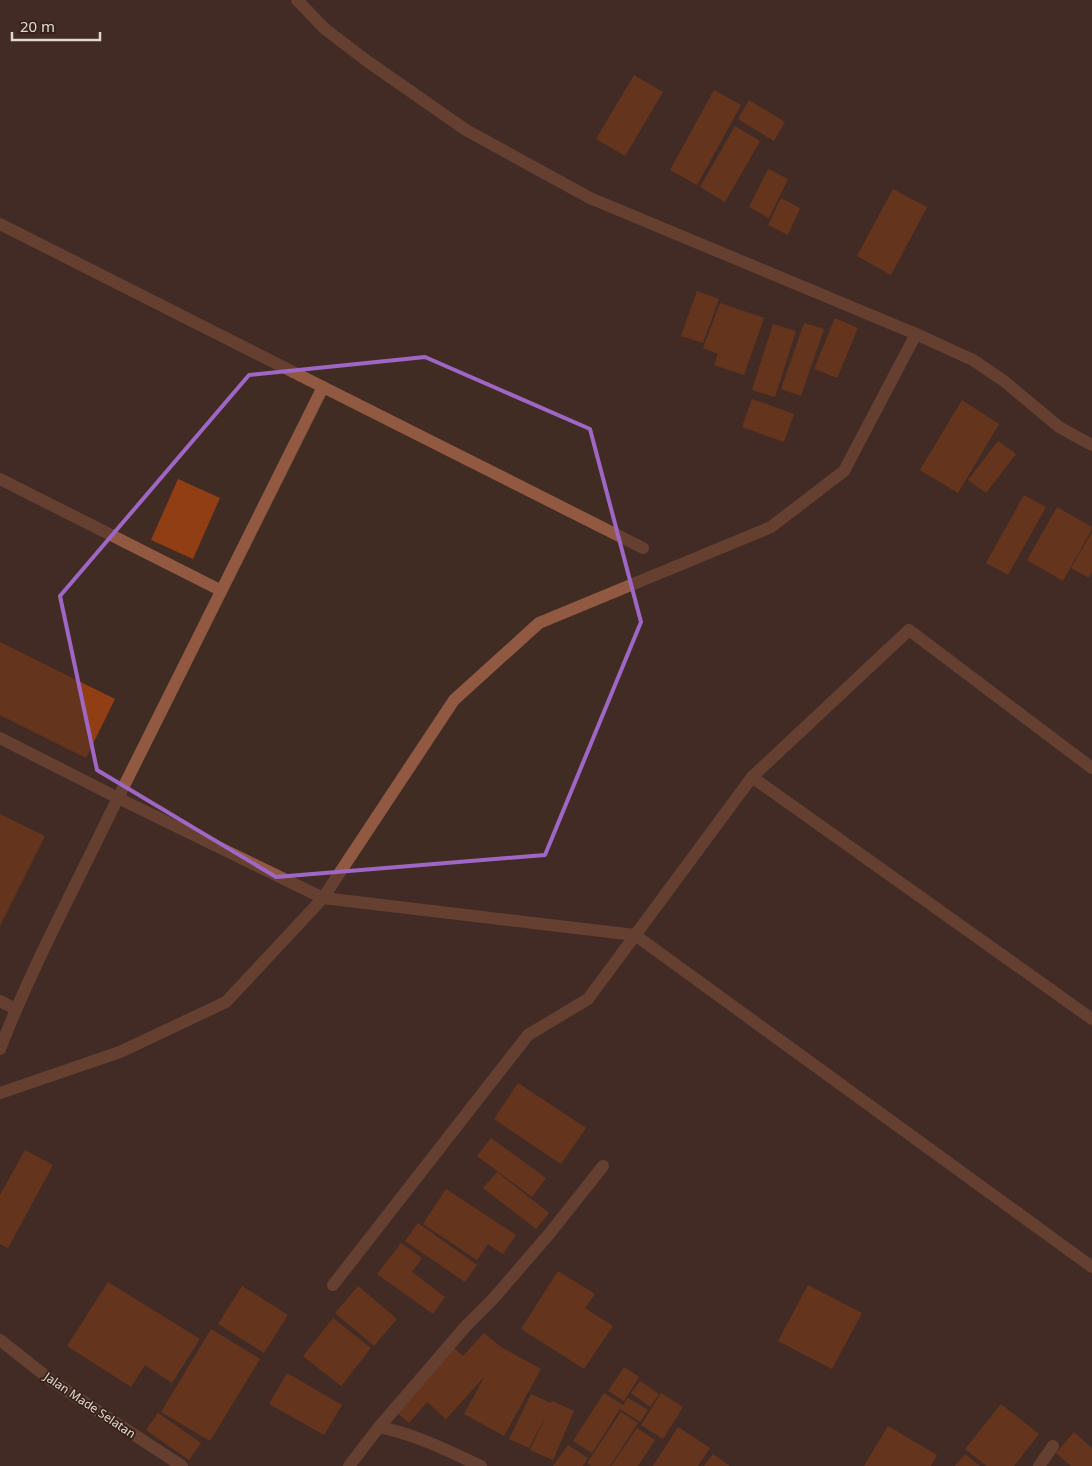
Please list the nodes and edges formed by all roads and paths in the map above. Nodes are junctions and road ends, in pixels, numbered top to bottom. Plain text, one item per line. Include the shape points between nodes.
1 (297, 0) edge
2 (0, 224) edge
3 (916, 334) junction
4 (324, 387) junction
5 (1092, 445) edge
6 (0, 478) edge
7 (643, 548) dead end
8 (220, 590) junction
9 (0, 738) edge
10 (1092, 768) edge
11 (752, 777) junction
12 (118, 798) junction
13 (323, 898) junction
14 (636, 935) junction
15 (0, 1001) edge
16 (16, 1009) junction
17 (1092, 1018) edge
18 (0, 1049) edge
19 (0, 1093) edge
20 (604, 1166) dead end
21 (1092, 1267) edge
22 (333, 1285) dead end
23 (0, 1340) edge
24 (379, 1427) junction
25 (1053, 1446) dead end
26 (182, 1466) edge
27 (349, 1466) edge
28 (481, 1466) edge
29 (1040, 1466) edge

1 - 3 street via 325,29 466,130 590,198
2 - 4 street
3 - 5 street via 974,360 1059,427
3 - 13 street via 844,471 771,527 539,623 454,700
4 - 7 street
4 - 8 street
6 - 8 street
8 - 12 street
9 - 12 street
10 - 11 street via 909,630
11 - 14 street
11 - 17 street
12 - 13 street
12 - 16 street
13 - 14 street
13 - 19 street via 226,1002 120,1052
14 - 21 street
14 - 22 street via 588,999 528,1035
15 - 16 street
16 - 18 street
20 - 24 street via 550,1233
23 - 26 street, Jalan Made Selatan via 52,1381
24 - 27 street
24 - 28 street via 420,1438
25 - 29 street

